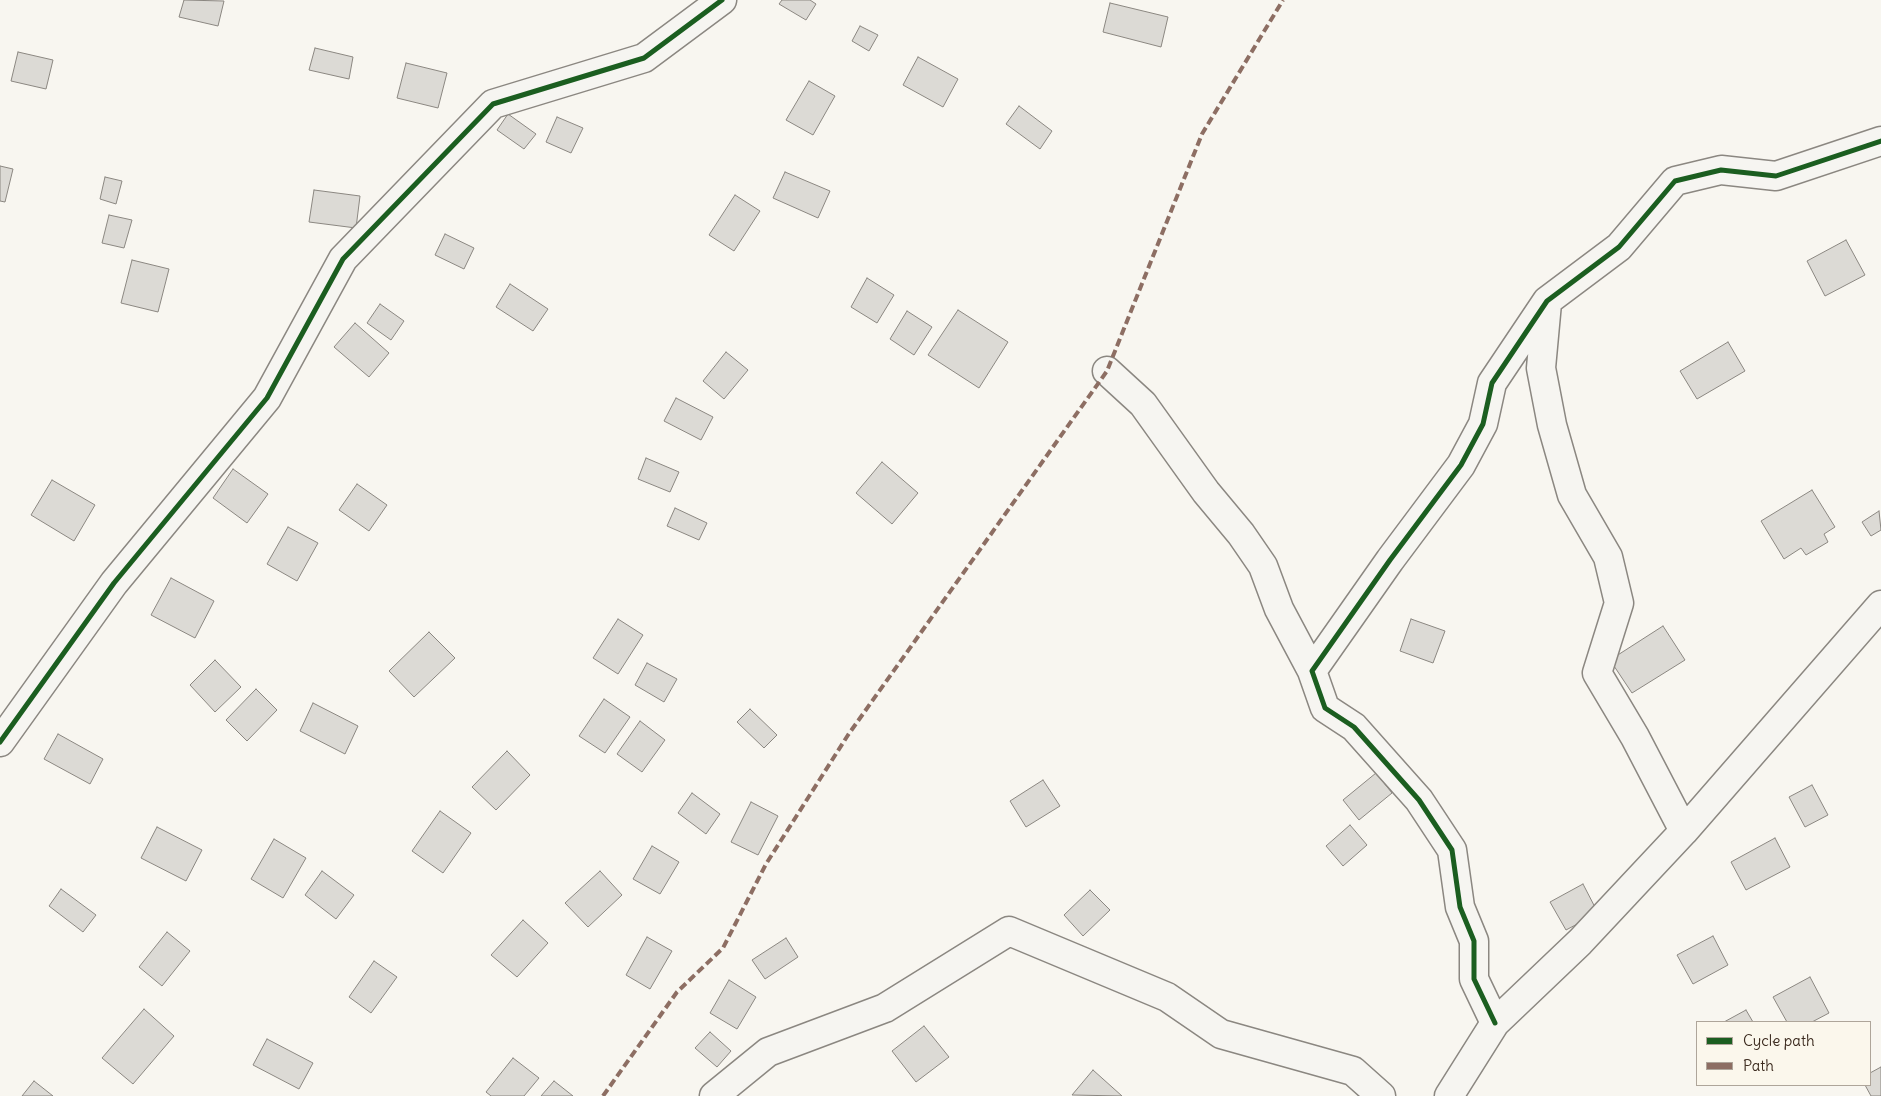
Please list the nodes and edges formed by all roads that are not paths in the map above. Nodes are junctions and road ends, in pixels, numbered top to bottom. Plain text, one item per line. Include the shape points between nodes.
1 (722, 0) edge
2 (1881, 141) edge
3 (1547, 301) junction
4 (1106, 371) dead end
5 (1881, 605) edge
6 (1312, 671) junction
7 (0, 742) edge
8 (1684, 831) junction
9 (1495, 1023) junction
10 (714, 1096) edge
11 (1381, 1096) edge
12 (1449, 1096) edge

1 - 7 street via 644,58 493,104 343,259 267,398 114,583
2 - 3 street via 1776,176 1721,170 1675,181 1619,247
3 - 6 street via 1492,383 1483,424 1461,465
3 - 8 street via 1541,368 1552,425 1572,495 1608,557 1619,603 1597,672
4 - 6 street via 1143,404 1263,566 1279,609
5 - 8 street
6 - 9 street via 1325,708 1354,727 1419,800 1452,850 1460,907 1474,941 1474,979
8 - 9 street via 1580,942
9 - 12 street
10 - 11 street via 768,1052 884,1008 1009,931 1167,996 1221,1034 1353,1071

